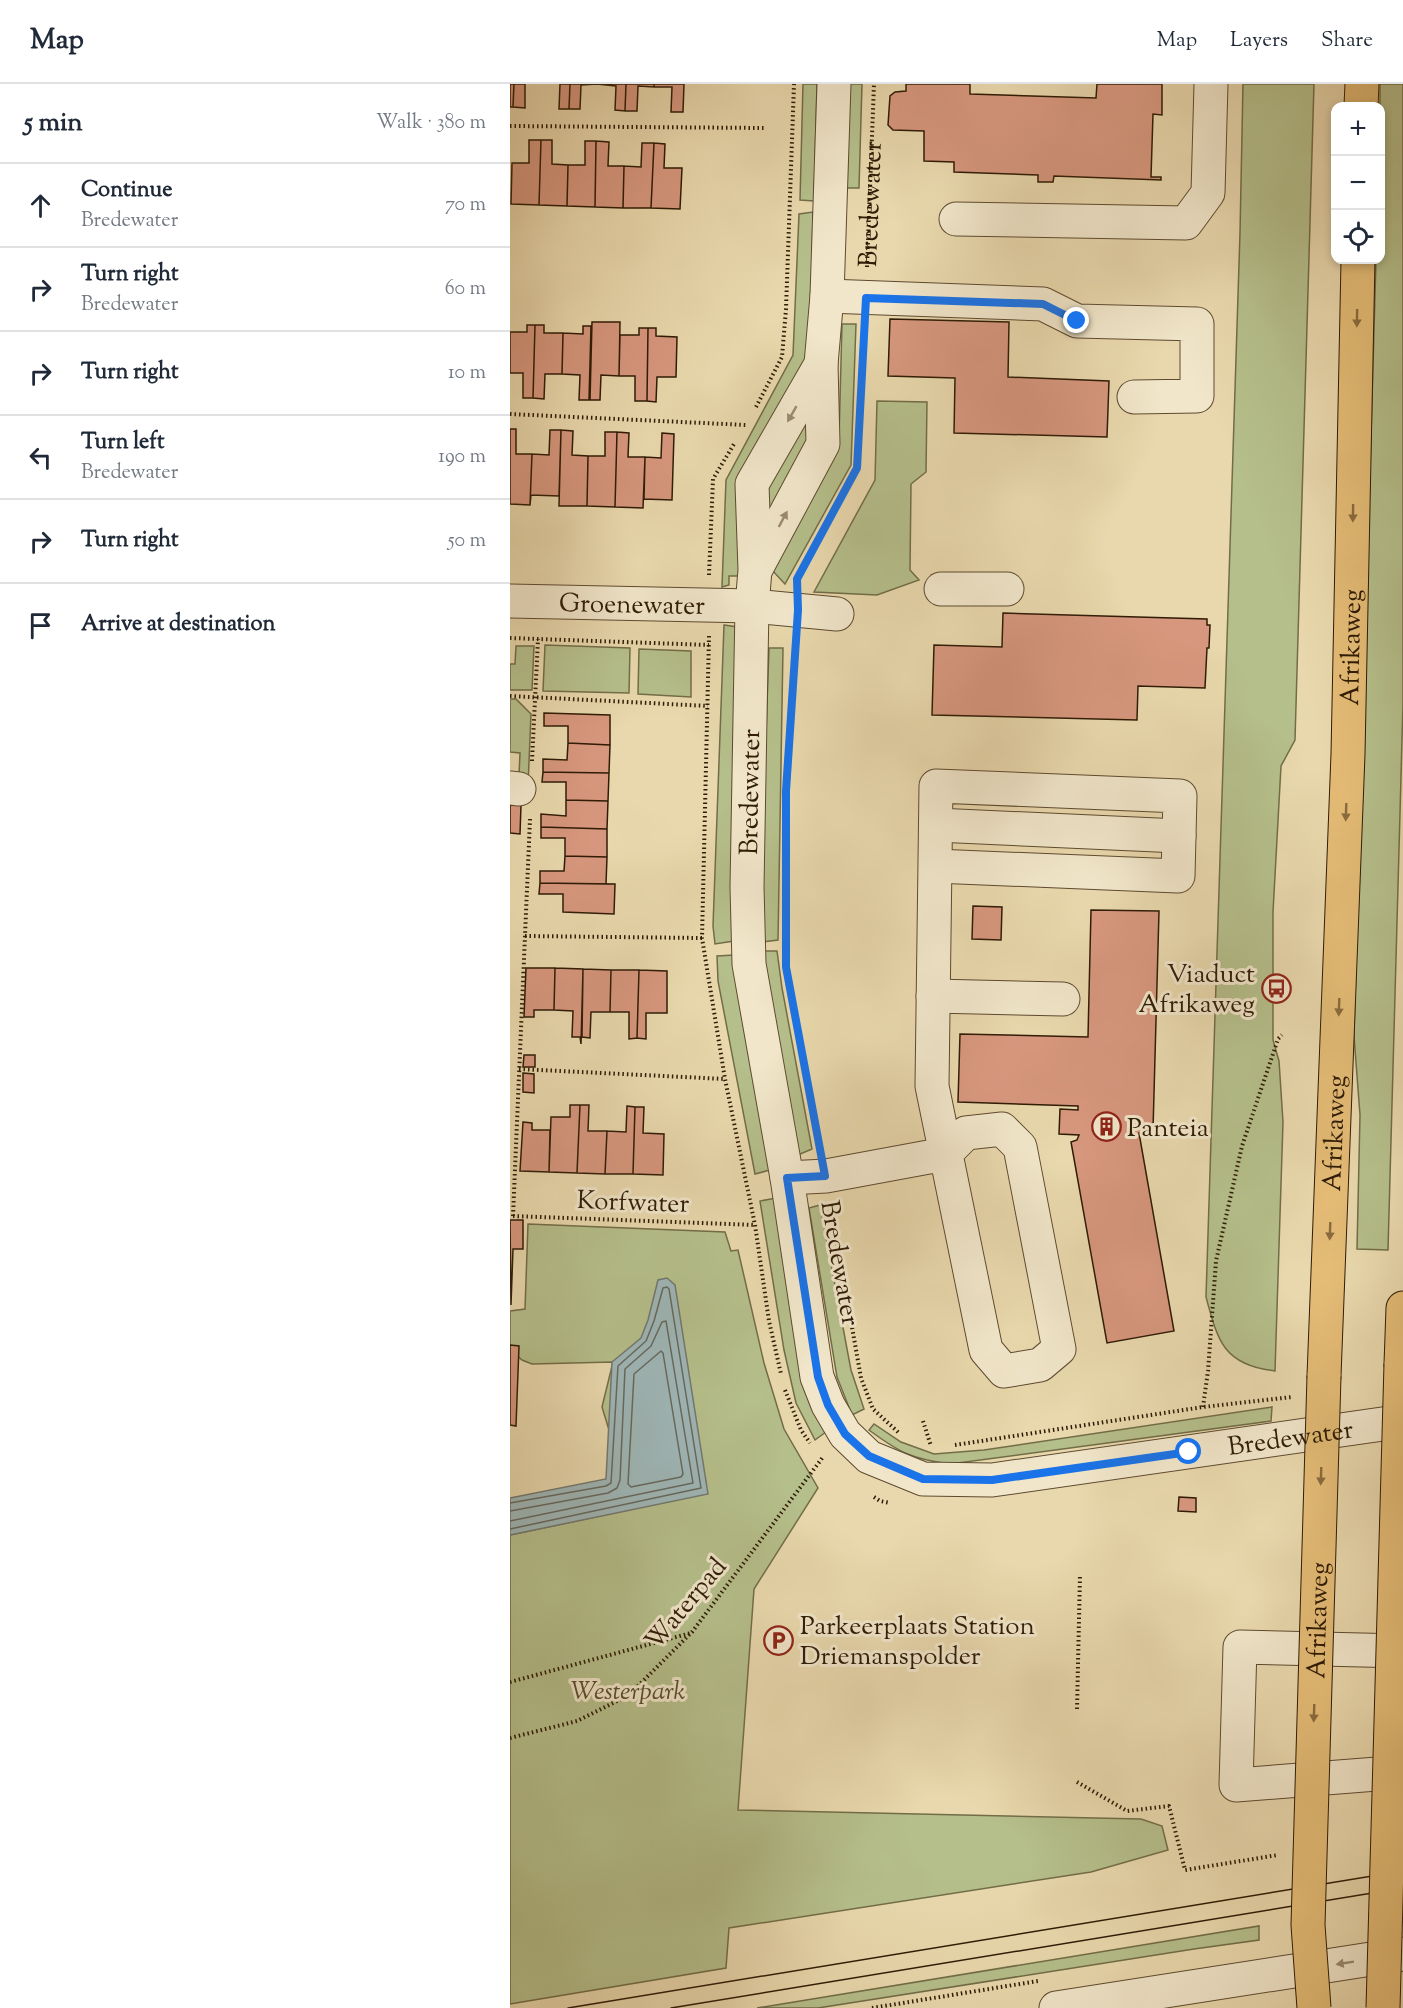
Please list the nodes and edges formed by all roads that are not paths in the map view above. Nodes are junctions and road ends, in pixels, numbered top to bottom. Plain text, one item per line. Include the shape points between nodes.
1 (834, 84) edge
2 (1211, 84) edge
3 (1362, 84) edge
4 (1361, 102) edge
5 (956, 219) dead end
6 (1358, 264) edge
7 (827, 296) junction
8 (821, 364) junction
9 (1134, 398) dead end
10 (755, 570) junction
11 (941, 589) dead end
12 (1006, 589) dead end
13 (510, 601) edge
14 (752, 606) junction
15 (837, 614) dead end
16 (935, 866) junction
17 (933, 996) junction
18 (1063, 999) dead end
19 (945, 1154) junction
20 (787, 1178) junction
21 (1403, 1308) edge
22 (1403, 1421) edge
23 (1403, 1651) edge
24 (1403, 1772) edge
25 (1403, 1954) edge
26 (1056, 2008) edge
27 (1314, 2008) edge
28 (1383, 2008) edge

1 - 7 street, Bredewater
2 - 5 street via 1208,193 1186,223
3 - 4 main road
6 -> 27 main road, Afrikaweg, bridge via 1348,754 1308,1925
7 - 8 street, Bredewater
7 - 9 street via 1043,304 1077,321 1197,324 1197,396
10 -> 8 street, Bredewater via 823,444
8 -> 10 street, Bredewater via 752,484
10 - 14 street, Bredewater
11 - 12 street
13 - 14 street, Groenewater
14 - 15 street, Groenewater
14 - 20 street, Bredewater via 749,964
16 - 16 street via 1178,876 1179,836 936,825
16 - 17 street
17 - 18 street
17 - 19 street via 932,1086
19 - 19 street via 986,1350 1004,1371 1040,1365 1059,1349 1020,1147 1002,1129 966,1133
19 - 20 street via 825,1176
20 - 22 street, Bredewater via 818,1377 828,1405 845,1434 869,1456 923,1479 992,1480
21 - 28 main road, bridge
23 - 24 street via 1239,1647 1236,1785
25 -> 26 street

